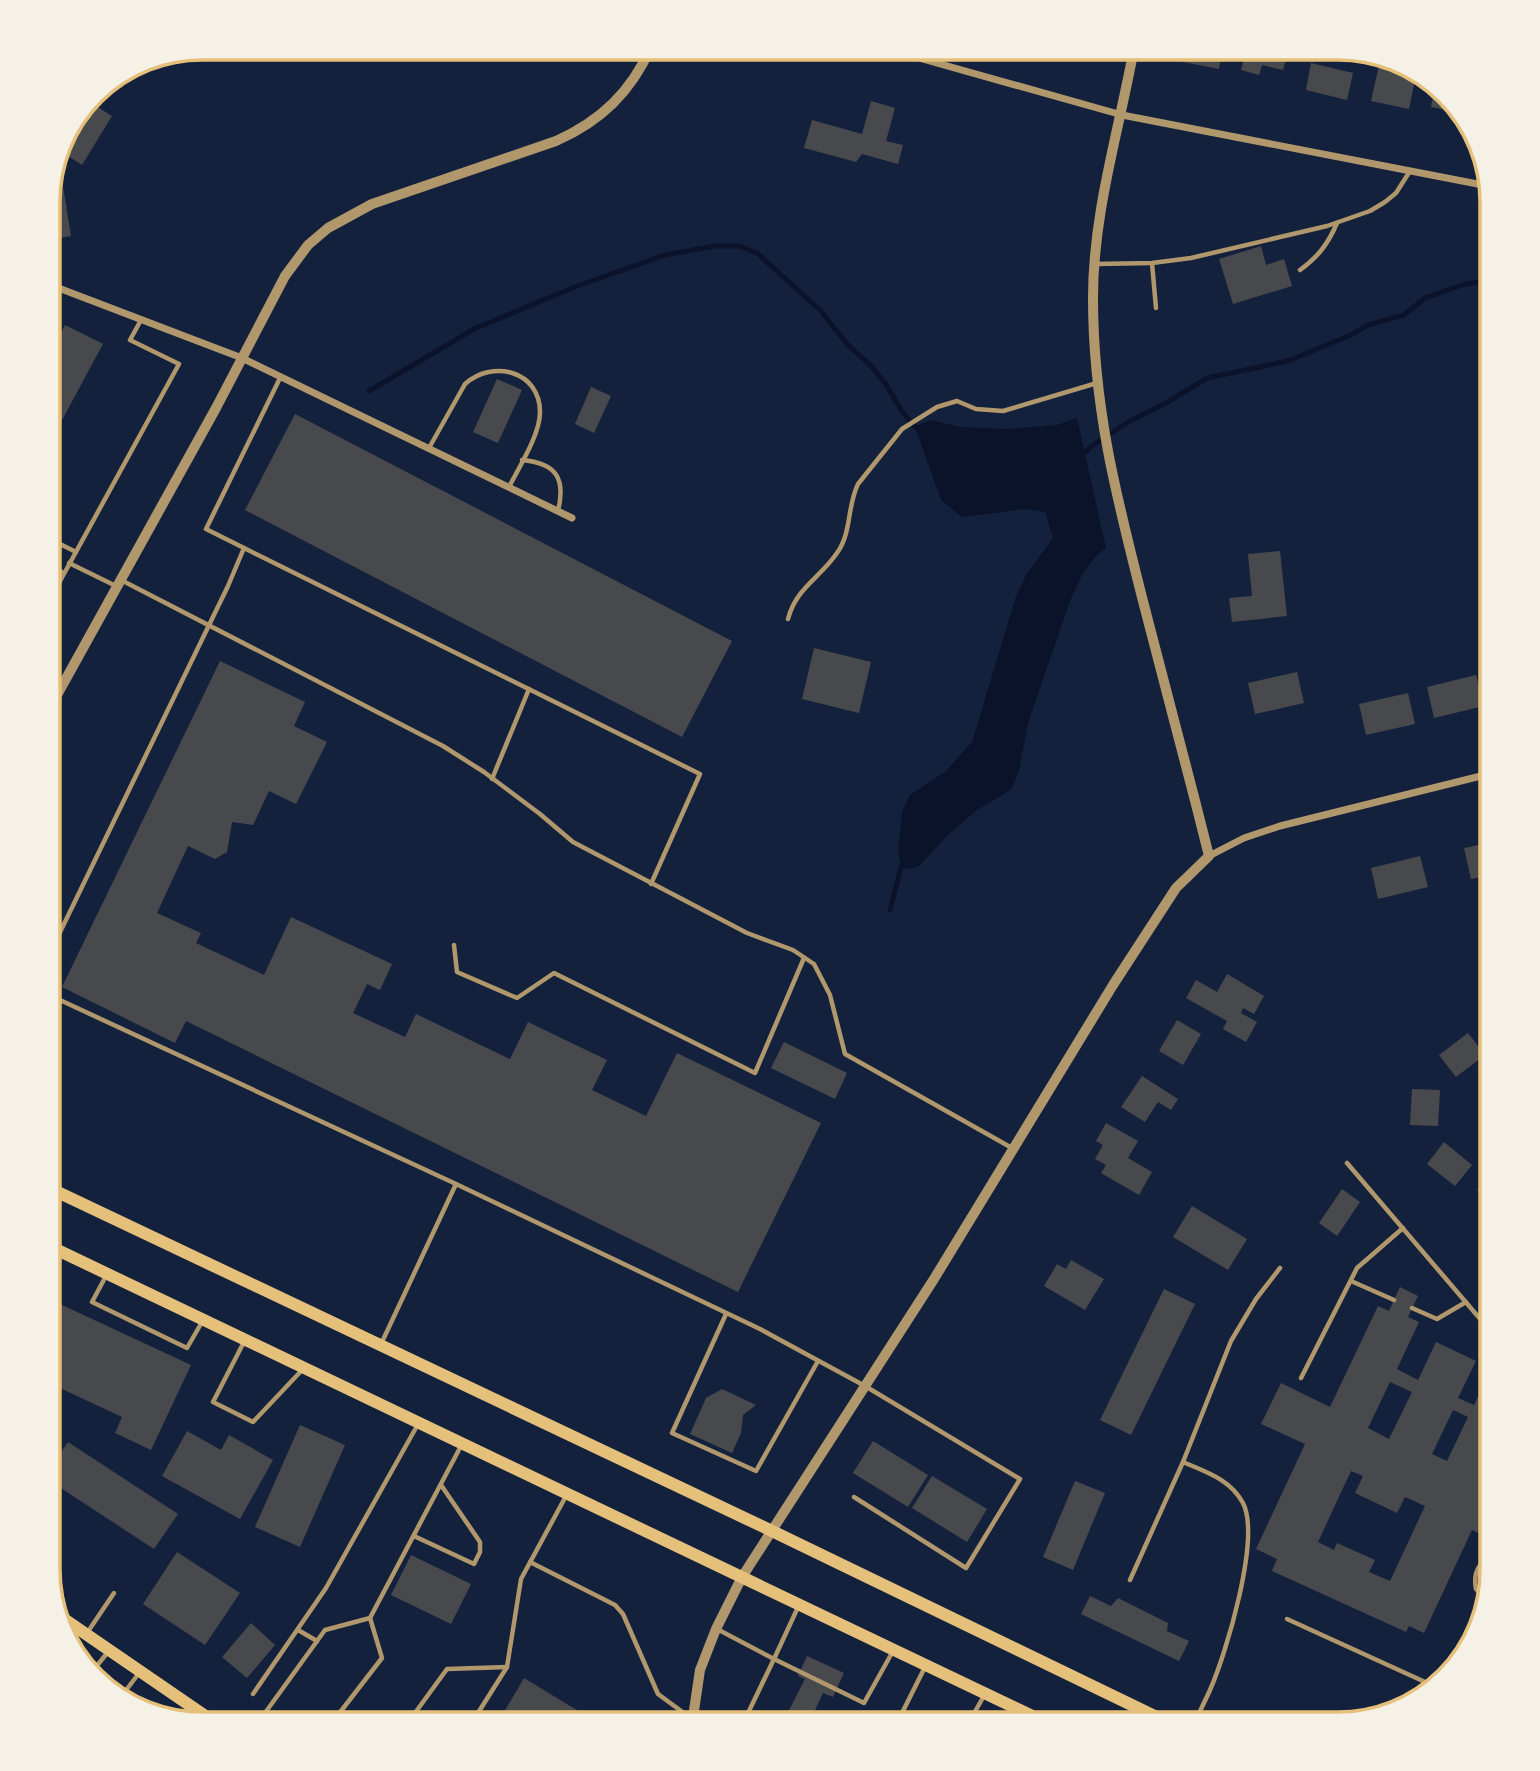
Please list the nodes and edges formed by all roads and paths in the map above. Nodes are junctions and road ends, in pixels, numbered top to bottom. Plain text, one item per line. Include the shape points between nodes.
1 (645, 60) edge
2 (926, 60) edge
3 (1132, 60) edge
4 (1122, 115) junction
5 (1410, 172) junction
6 (1479, 185) edge
7 (1337, 223) junction
8 (1152, 263) junction
9 (1095, 264) junction
10 (1300, 270) dead end
11 (60, 289) edge
12 (1156, 308) dead end
13 (141, 320) junction
14 (242, 358) junction
15 (281, 376) junction
16 (1097, 383) junction
17 (429, 448) junction
18 (522, 460) junction
19 (509, 487) junction
20 (558, 511) junction
21 (572, 518) dead end
22 (60, 544) edge
23 (244, 548) junction
24 (75, 552) junction
25 (69, 563) junction
26 (60, 571) edge
27 (64, 573) junction
28 (60, 580) edge
29 (119, 583) junction
30 (788, 620) dead end
31 (208, 625) junction
32 (529, 689) junction
33 (60, 690) edge
34 (1480, 776) edge
35 (492, 779) junction
36 (1209, 856) junction
37 (651, 884) junction
38 (60, 931) edge
39 (454, 945) dead end
40 (804, 958) junction
41 (60, 1000) edge
42 (1013, 1148) junction
43 (1347, 1163) dead end
44 (456, 1184) junction
45 (60, 1193) edge
46 (1404, 1228) junction
47 (61, 1251) edge
48 (1280, 1268) dead end
49 (108, 1273) junction
50 (1351, 1280) junction
51 (1394, 1300) dead end
52 (1466, 1302) junction
53 (1412, 1308) dead end
54 (726, 1314) junction
55 (203, 1319) junction
56 (1480, 1319) edge
57 (246, 1339) junction
58 (380, 1346) junction
59 (818, 1361) junction
60 (305, 1367) junction
61 (1301, 1378) dead end
62 (865, 1386) junction
63 (419, 1422) junction
64 (462, 1443) junction
65 (1183, 1462) junction
66 (440, 1485) junction
67 (568, 1493) junction
68 (854, 1497) dead end
69 (772, 1531) junction
70 (414, 1535) junction
71 (530, 1562) junction
72 (1480, 1564) edge
73 (742, 1577) junction
74 (1130, 1580) dead end
75 (1478, 1591) edge
76 (114, 1593) dead end
77 (799, 1605) junction
78 (370, 1618) junction
79 (1287, 1619) dead end
80 (70, 1623) edge
81 (716, 1629) junction
82 (298, 1630) junction
83 (86, 1634) junction
84 (317, 1640) junction
85 (109, 1650) junction
86 (894, 1650) junction
87 (774, 1659) junction
88 (97, 1665) edge
89 (926, 1665) junction
90 (507, 1667) junction
91 (141, 1671) junction
92 (1425, 1682) edge
93 (127, 1690) edge
94 (985, 1693) junction
95 (253, 1694) dead end
96 (199, 1712) edge
97 (266, 1712) edge
98 (340, 1712) edge
99 (416, 1712) edge
100 (479, 1712) edge
101 (680, 1712) edge
102 (694, 1712) edge
103 (749, 1712) edge
104 (902, 1712) edge
105 (975, 1712) edge
106 (1024, 1712) edge
107 (1146, 1712) edge
108 (1200, 1712) edge

1 - 14 street via 619,99 580,131 372,204 328,228 292,264
2 - 4 street
3 - 4 street
4 - 5 street
4 - 9 street via 1105,181
5 - 6 street
5 - 7 lane via 1385,202
7 - 8 lane
7 - 10 lane via 1318,257
8 - 9 lane
8 - 12 lane
9 - 16 street
11 - 13 street
13 - 14 street
13 - 24 lane via 130,340 179,364
14 - 15 street
14 - 29 street
15 - 17 street
15 - 23 lane via 206,529
16 - 30 lane via 1003,411 976,409 957,401 937,407 902,429 858,484 845,539 792,604
16 - 36 street via 1111,476
17 - 18 lane via 465,384 487,370 504,370 528,382 540,412
17 - 19 street
18 - 19 lane
18 - 20 lane via 551,468 562,494
19 - 20 street
20 - 21 street
22 - 24 lane
23 - 31 lane
23 - 32 lane
24 - 25 lane
25 - 27 lane
25 - 29 lane
26 - 27 lane
27 - 28 lane
29 - 31 lane
29 - 33 street
31 - 35 lane via 443,746
31 - 38 lane
32 - 35 lane
32 - 37 lane via 700,774
34 - 36 street via 1280,826
35 - 37 lane via 573,842
36 - 42 street via 1176,888
37 - 40 lane
39 - 40 lane via 457,972 517,998 554,973 755,1073
40 - 42 lane via 814,964 830,995 845,1054
41 - 44 lane
42 - 62 street
43 - 46 lane
44 - 54 lane
44 - 58 lane
45 - 58 main road
46 - 50 lane via 1357,1268
46 - 52 lane
47 - 49 main road
48 - 65 lane via 1231,1341
49 - 55 main road
49 - 55 lane via 92,1302 187,1348
50 - 51 lane
50 - 61 lane
52 - 53 lane via 1437,1319
52 - 56 lane
54 - 59 lane
54 - 59 lane via 672,1433 756,1471
55 - 57 main road
57 - 60 main road
57 - 60 lane via 213,1402 253,1422
58 - 69 main road
59 - 62 lane
60 - 63 main road
62 - 68 lane via 1020,1479 966,1568
62 - 69 street
63 - 64 main road
63 - 82 lane
64 - 66 lane
64 - 67 main road
65 - 74 lane
65 - 108 lane via 1226,1481 1243,1504 1249,1527 1239,1594
66 - 70 lane
66 - 70 lane via 480,1542 474,1564
67 - 71 lane
67 - 73 main road
69 - 73 street
69 - 107 main road
70 - 78 lane
71 - 90 lane via 521,1578
71 - 101 lane via 615,1605 658,1694
72 - 75 lane via 1475,1572
73 - 77 main road
73 - 81 street
76 - 83 lane
77 - 86 main road
77 - 87 lane
78 - 84 lane via 325,1630
78 - 98 lane via 382,1658
79 - 92 lane
80 - 83 main road
81 - 87 lane
81 - 102 street via 700,1670
82 - 84 lane
82 - 95 lane
83 - 85 main road
84 - 97 lane
85 - 88 lane
85 - 91 main road
86 - 87 lane via 864,1703
86 - 89 main road
87 - 103 lane
89 - 94 main road
89 - 104 lane
90 - 99 lane via 447,1669
90 - 100 lane
91 - 93 lane
91 - 96 main road
94 - 105 lane
94 - 106 main road

